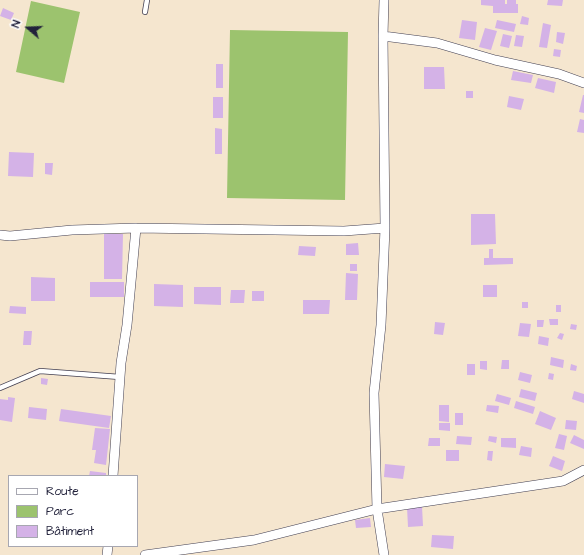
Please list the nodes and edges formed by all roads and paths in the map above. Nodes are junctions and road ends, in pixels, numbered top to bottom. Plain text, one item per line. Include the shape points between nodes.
1 (147, 0) edge
2 (384, 0) edge
3 (146, 12) dead end
4 (382, 36) junction
5 (584, 83) edge
6 (136, 228) junction
7 (385, 228) junction
8 (0, 235) edge
9 (120, 377) junction
10 (0, 388) edge
11 (584, 470) edge
12 (113, 475) edge
13 (377, 509) junction
14 (145, 555) edge
15 (384, 555) edge

1 - 3 lane
2 - 4 street
4 - 5 street via 437,43 495,60 559,74
4 - 7 street
6 - 7 street via 344,231
6 - 8 street
6 - 9 street
7 - 13 street via 381,325 374,393
9 - 10 lane via 40,371
9 - 12 street
11 - 13 street via 564,480
13 - 14 street via 254,540
13 - 15 street

